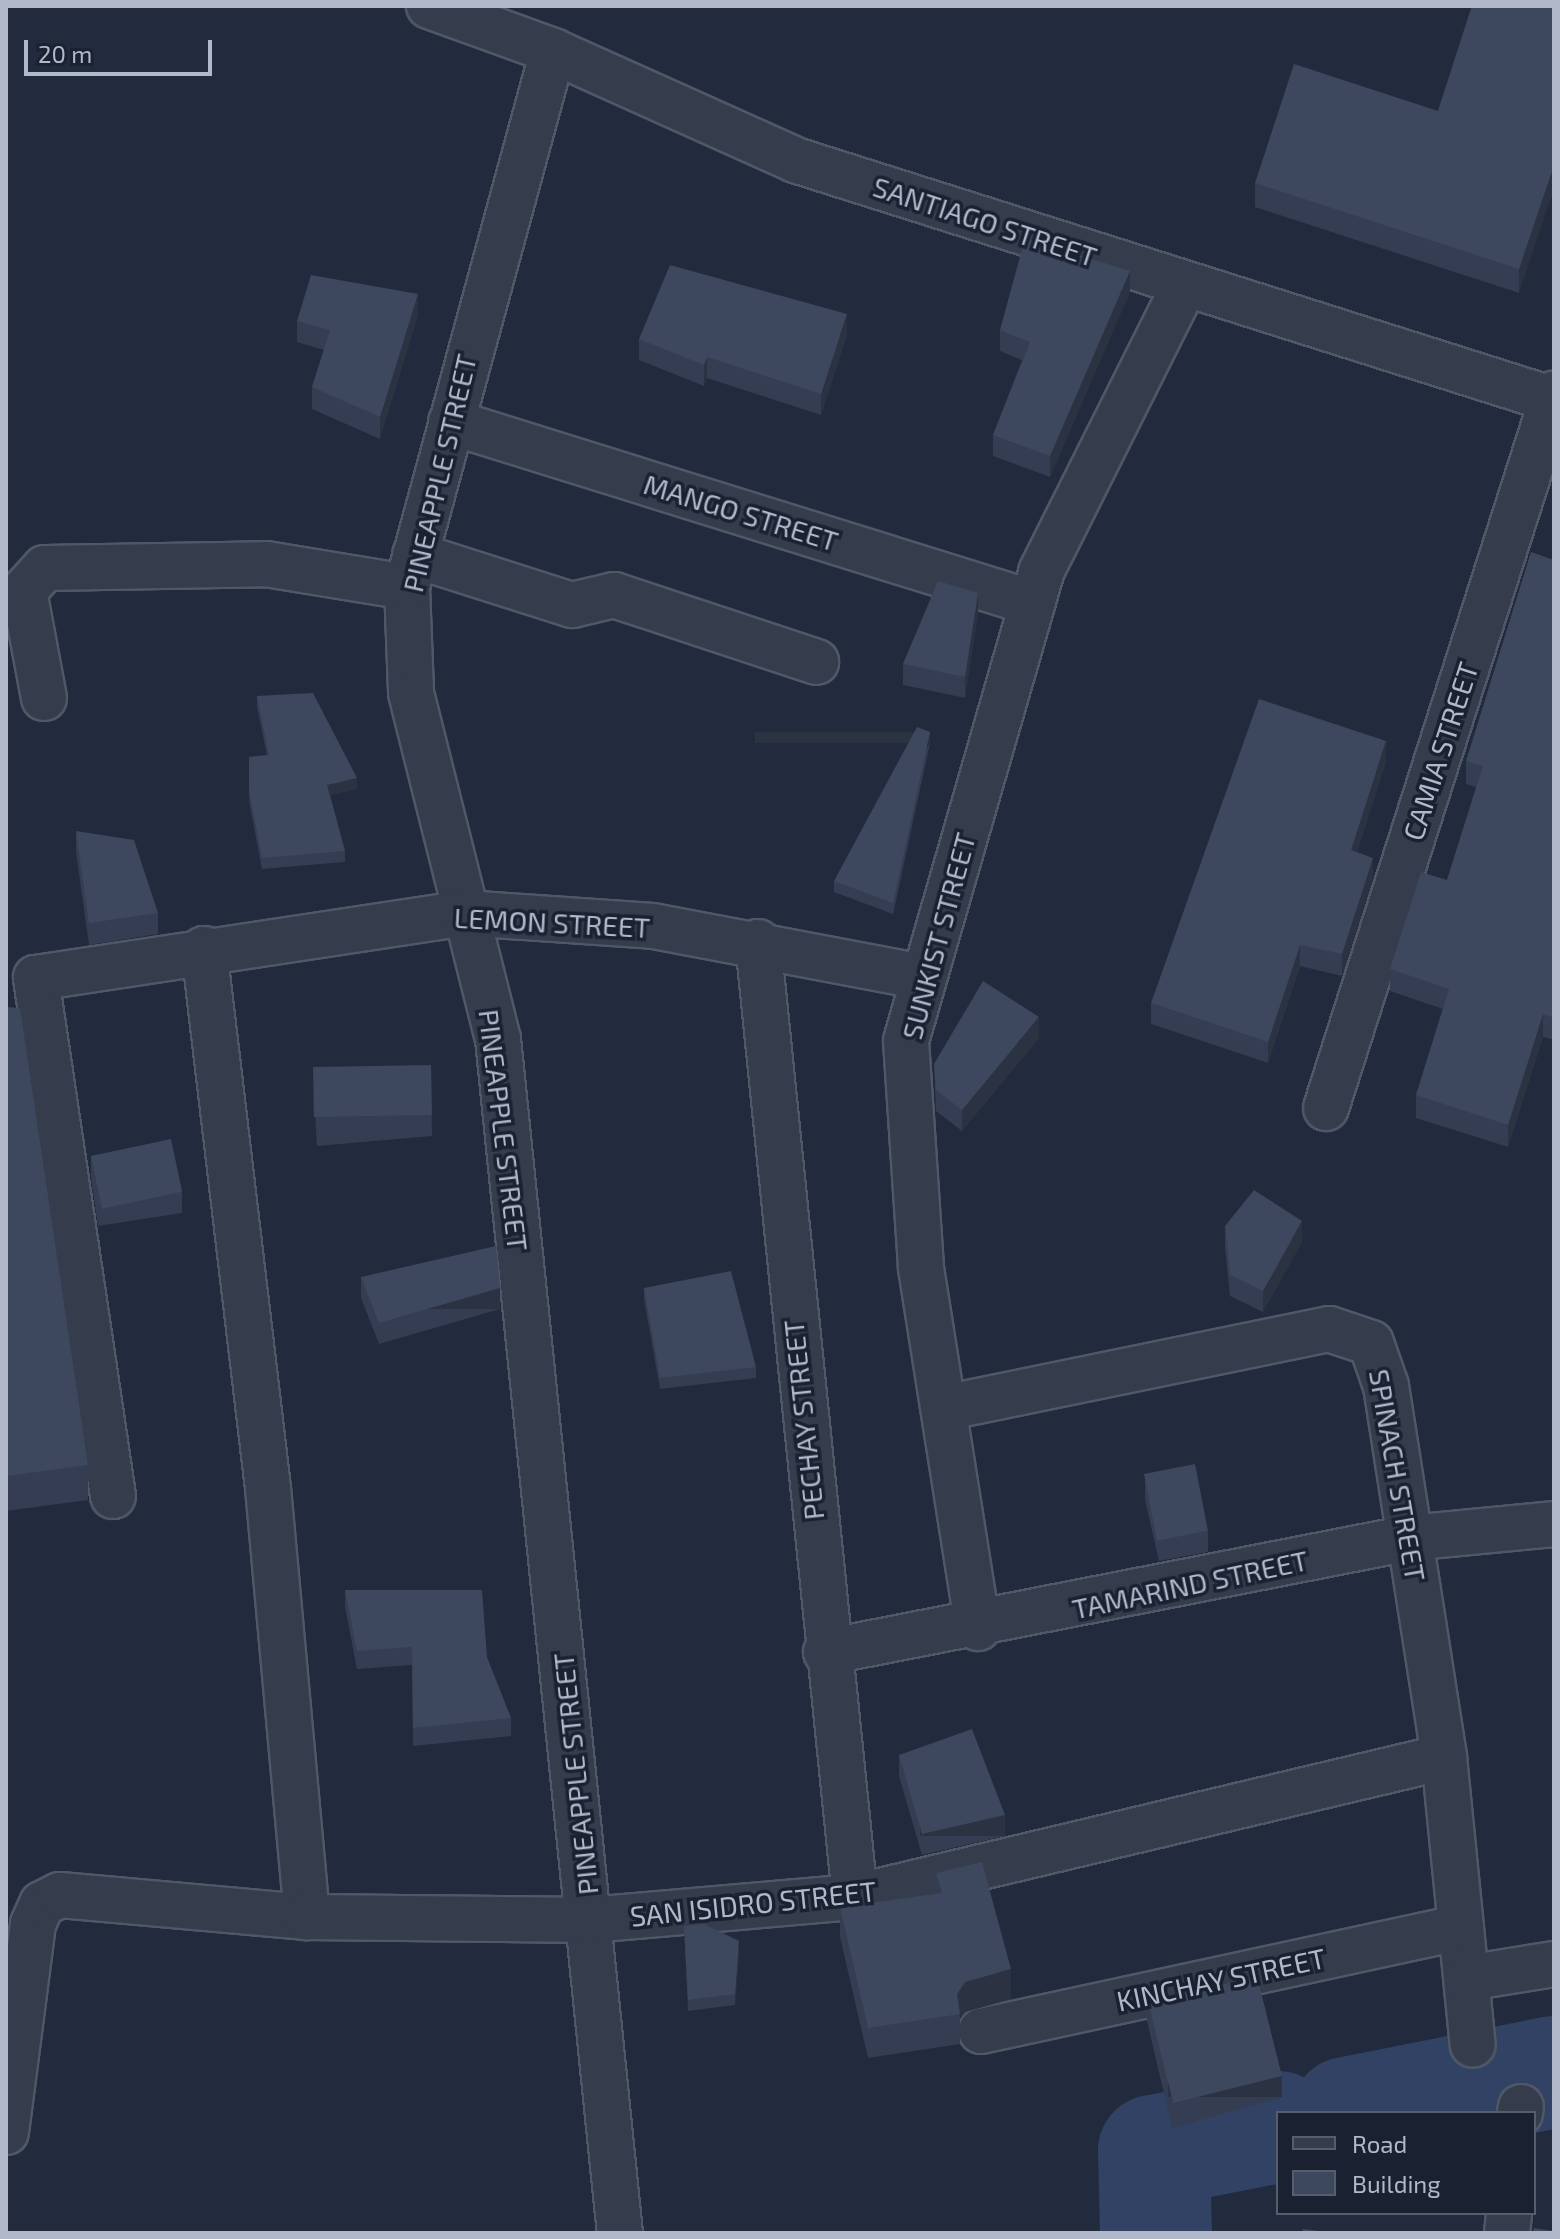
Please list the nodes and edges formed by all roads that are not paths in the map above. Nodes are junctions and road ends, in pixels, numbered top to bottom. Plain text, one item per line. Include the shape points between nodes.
1 (429, 6) edge
2 (553, 51) junction
3 (1185, 284) junction
4 (1553, 398) edge
5 (451, 422) junction
6 (411, 571) junction
7 (1032, 603) junction
8 (816, 662) dead end
9 (44, 698) dead end
10 (464, 913) junction
11 (758, 942) junction
12 (204, 949) junction
13 (924, 977) junction
14 (1326, 1108) dead end
15 (944, 1408) junction
16 (113, 1496) dead end
17 (1554, 1524) edge
18 (1409, 1538) junction
19 (978, 1628) junction
20 (826, 1652) junction
21 (1444, 1757) junction
22 (855, 1897) junction
23 (307, 1917) junction
24 (590, 1920) junction
25 (1461, 1927) junction
26 (1554, 1964) edge
27 (1467, 1978) junction
28 (981, 2031) dead end
29 (1473, 2045) dead end
30 (6, 2132) edge
31 (620, 2233) edge

1 - 2 street, SANTIAGO STREET
2 - 3 street, SANTIAGO STREET via 795,160
2 - 5 street, PINEAPPLE STREET
3 - 4 street, SANTIAGO STREET
3 - 7 street, SUNKIST STREET
4 - 14 street, CAMIA STREET
5 - 6 street, PINEAPPLE STREET
5 - 7 street, MANGO STREET
6 - 8 street via 572,605 614,595
6 - 9 street via 266,564 45,568 24,591
6 - 10 street, PINEAPPLE STREET via 411,693
7 - 13 street, SUNKIST STREET
10 - 11 street, LEMON STREET
10 - 12 street, LEMON STREET
10 - 24 street, PINEAPPLE STREET via 498,1039
11 - 13 street, LEMON STREET
11 - 20 street, PECHAY STREET
12 - 16 street, LEMON STREET via 36,978
12 - 23 street via 268,1488
13 - 15 street, SUNKIST STREET via 906,1041 921,1267
15 - 18 street, SPINACH STREET via 1329,1329 1358,1333 1382,1363
15 - 19 street, SUNKIST STREET
17 - 18 street, TAMARIND STREET
18 - 19 street, TAMARIND STREET
18 - 21 street, SPINACH STREET
19 - 20 street, TAMARIND STREET
20 - 22 street, PECHAY STREET
21 - 22 street, SAN ISIDRO STREET
21 - 25 street, SPINACH STREET
22 - 24 street, SAN ISIDRO STREET
23 - 24 street, SAN ISIDRO STREET
23 - 30 street, SAN ISIDRO STREET via 83,1892 42,1904 33,1924
24 - 31 street, PINEAPPLE STREET
25 - 27 street, SPINACH STREET
25 - 28 street, KINCHAY STREET
26 - 27 street
27 - 29 street, SPINACH STREET

